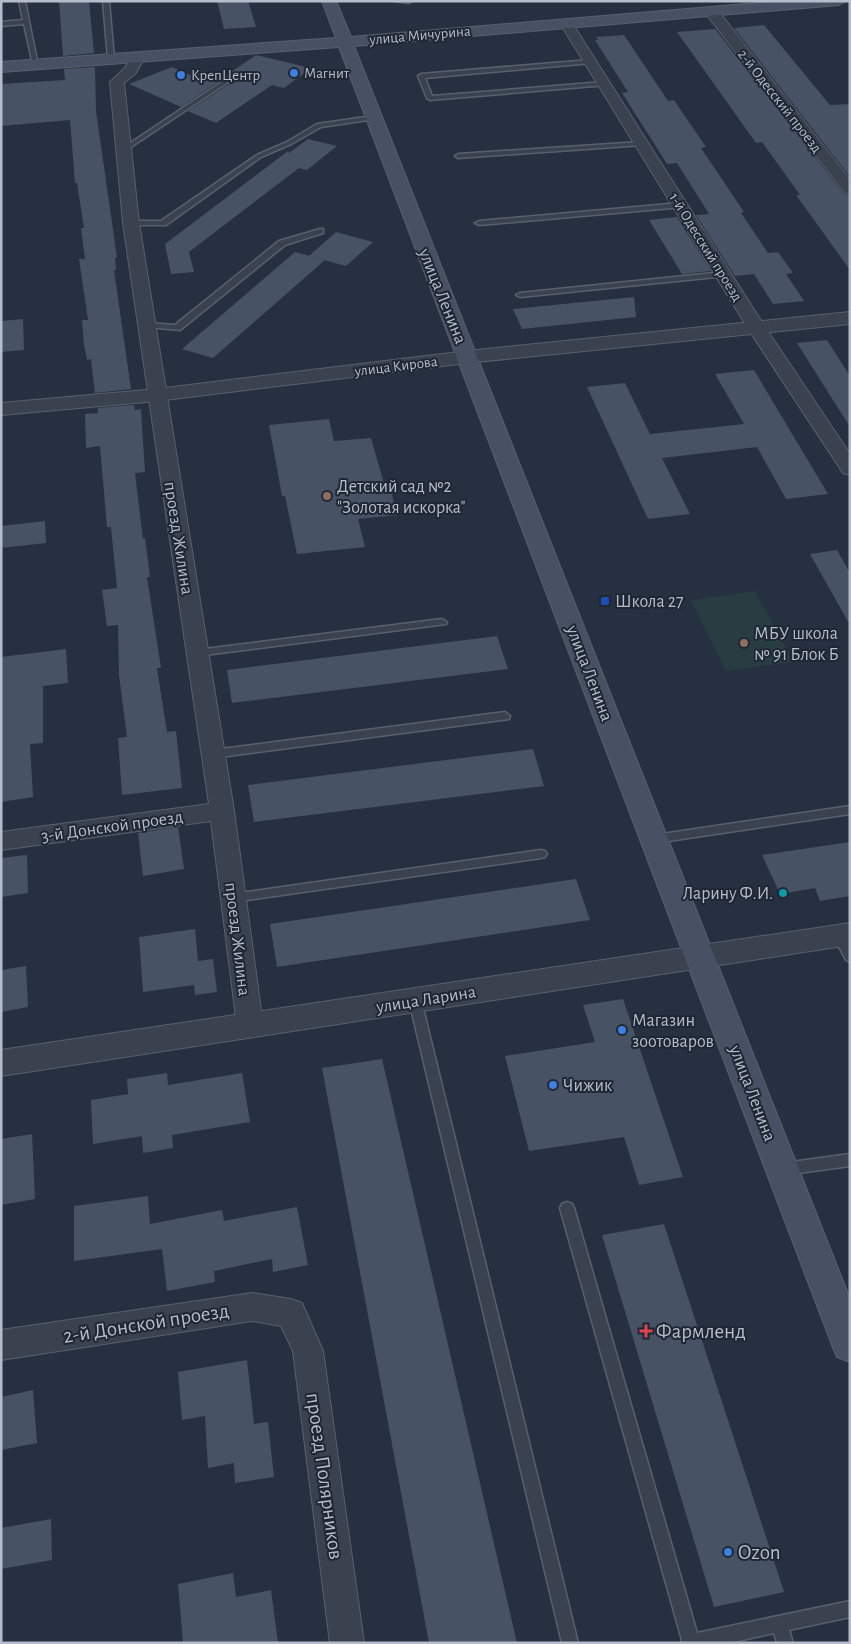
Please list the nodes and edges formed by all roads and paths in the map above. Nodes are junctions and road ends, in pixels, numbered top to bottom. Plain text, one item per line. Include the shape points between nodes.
1 (22, 1) edge
2 (106, 1) edge
3 (329, 1) edge
4 (398, 1) edge
5 (409, 1) edge
6 (839, 1) edge
7 (711, 11) junction
8 (27, 22) junction
9 (566, 23) junction
10 (1, 24) edge
11 (344, 41) junction
12 (137, 58) junction
13 (111, 59) junction
14 (590, 62) junction
15 (36, 65) junction
16 (1, 67) edge
17 (228, 80) dead end
18 (604, 84) junction
19 (373, 118) junction
20 (641, 144) junction
21 (123, 150) junction
22 (458, 156) dead end
23 (850, 190) edge
24 (680, 205) junction
25 (131, 223) junction
26 (479, 223) dead end
27 (320, 231) dead end
28 (723, 274) junction
29 (520, 295) dead end
30 (850, 318) edge
31 (147, 325) junction
32 (756, 327) junction
33 (467, 357) junction
34 (157, 395) junction
35 (1, 409) edge
36 (850, 469) edge
37 (442, 622) dead end
38 (197, 653) junction
39 (505, 716) dead end
40 (213, 754) junction
41 (850, 810) edge
42 (222, 811) junction
43 (655, 839) junction
44 (1, 841) edge
45 (541, 854) dead end
46 (233, 898) junction
47 (846, 942) edge
48 (700, 956) junction
49 (415, 1000) junction
50 (250, 1026) junction
51 (1, 1064) edge
52 (850, 1160) edge
53 (782, 1170) junction
54 (567, 1208) dead end
55 (291, 1313) joint
56 (1, 1345) edge
57 (850, 1345) edge
58 (850, 1609) edge
59 (779, 1624) junction
60 (347, 1643) edge
61 (570, 1643) edge
62 (690, 1643) edge
63 (785, 1643) edge

1 - 8 lane
2 - 13 lane
3 - 11 main road, улица Ленина
4 - 5 lane
6 - 7 main road, улица Мичурина
7 - 9 main road, улица Мичурина
7 - 23 street, 2-й Одесский проезд
8 - 10 lane
8 - 15 lane
9 - 11 main road, улица Мичурина
9 - 14 street, 1-й Одесский проезд
11 - 12 main road, улица Мичурина
11 - 19 main road, улица Ленина
12 - 13 main road, улица Мичурина
12 - 21 street, проезд Жилина via 131,70 117,82
13 - 15 main road, улица Мичурина
14 - 18 street, 1-й Одесский проезд
14 - 18 lane via 421,76 430,98
15 - 16 main road, улица Мичурина
17 - 21 lane
18 - 20 street, 1-й Одесский проезд
19 - 25 lane via 319,125 259,156 163,223
19 - 33 main road, улица Ленина
20 - 22 lane
20 - 24 street, 1-й Одесский проезд
21 - 25 street, проезд Жилина
24 - 26 lane
24 - 28 street, 1-й Одесский проезд
25 - 31 street, проезд Жилина
27 - 31 lane via 282,243 177,328
28 - 29 lane
28 - 32 street, 1-й Одесский проезд
30 - 32 street, улица Кирова
31 - 34 street, проезд Жилина
32 - 33 street, улица Кирова
32 - 36 street, 1-й Одесский проезд
33 - 34 street, улица Кирова
33 - 43 main road, улица Ленина
34 - 35 street, улица Кирова
34 - 38 street, проезд Жилина
37 - 38 lane
38 - 40 street, проезд Жилина
39 - 40 lane
40 - 42 street, проезд Жилина
41 - 43 lane
42 - 44 street, 3-й Донской проезд
42 - 46 street, проезд Жилина
43 - 48 main road, улица Ленина
45 - 46 lane
46 - 50 street, проезд Жилина
47 - 48 street, улица Ларина
48 - 49 street, улица Ларина
48 - 53 main road, улица Ленина
49 - 50 street, улица Ларина
49 - 61 lane
50 - 51 street, улица Ларина
52 - 53 lane
53 - 57 main road, улица Ленина
54 - 62 lane
55 - 56 street, 2-й Донской проезд via 252,1307
55 - 60 street, проезд Полярников via 308,1351
58 - 59 lane
59 - 62 lane
59 - 63 lane

